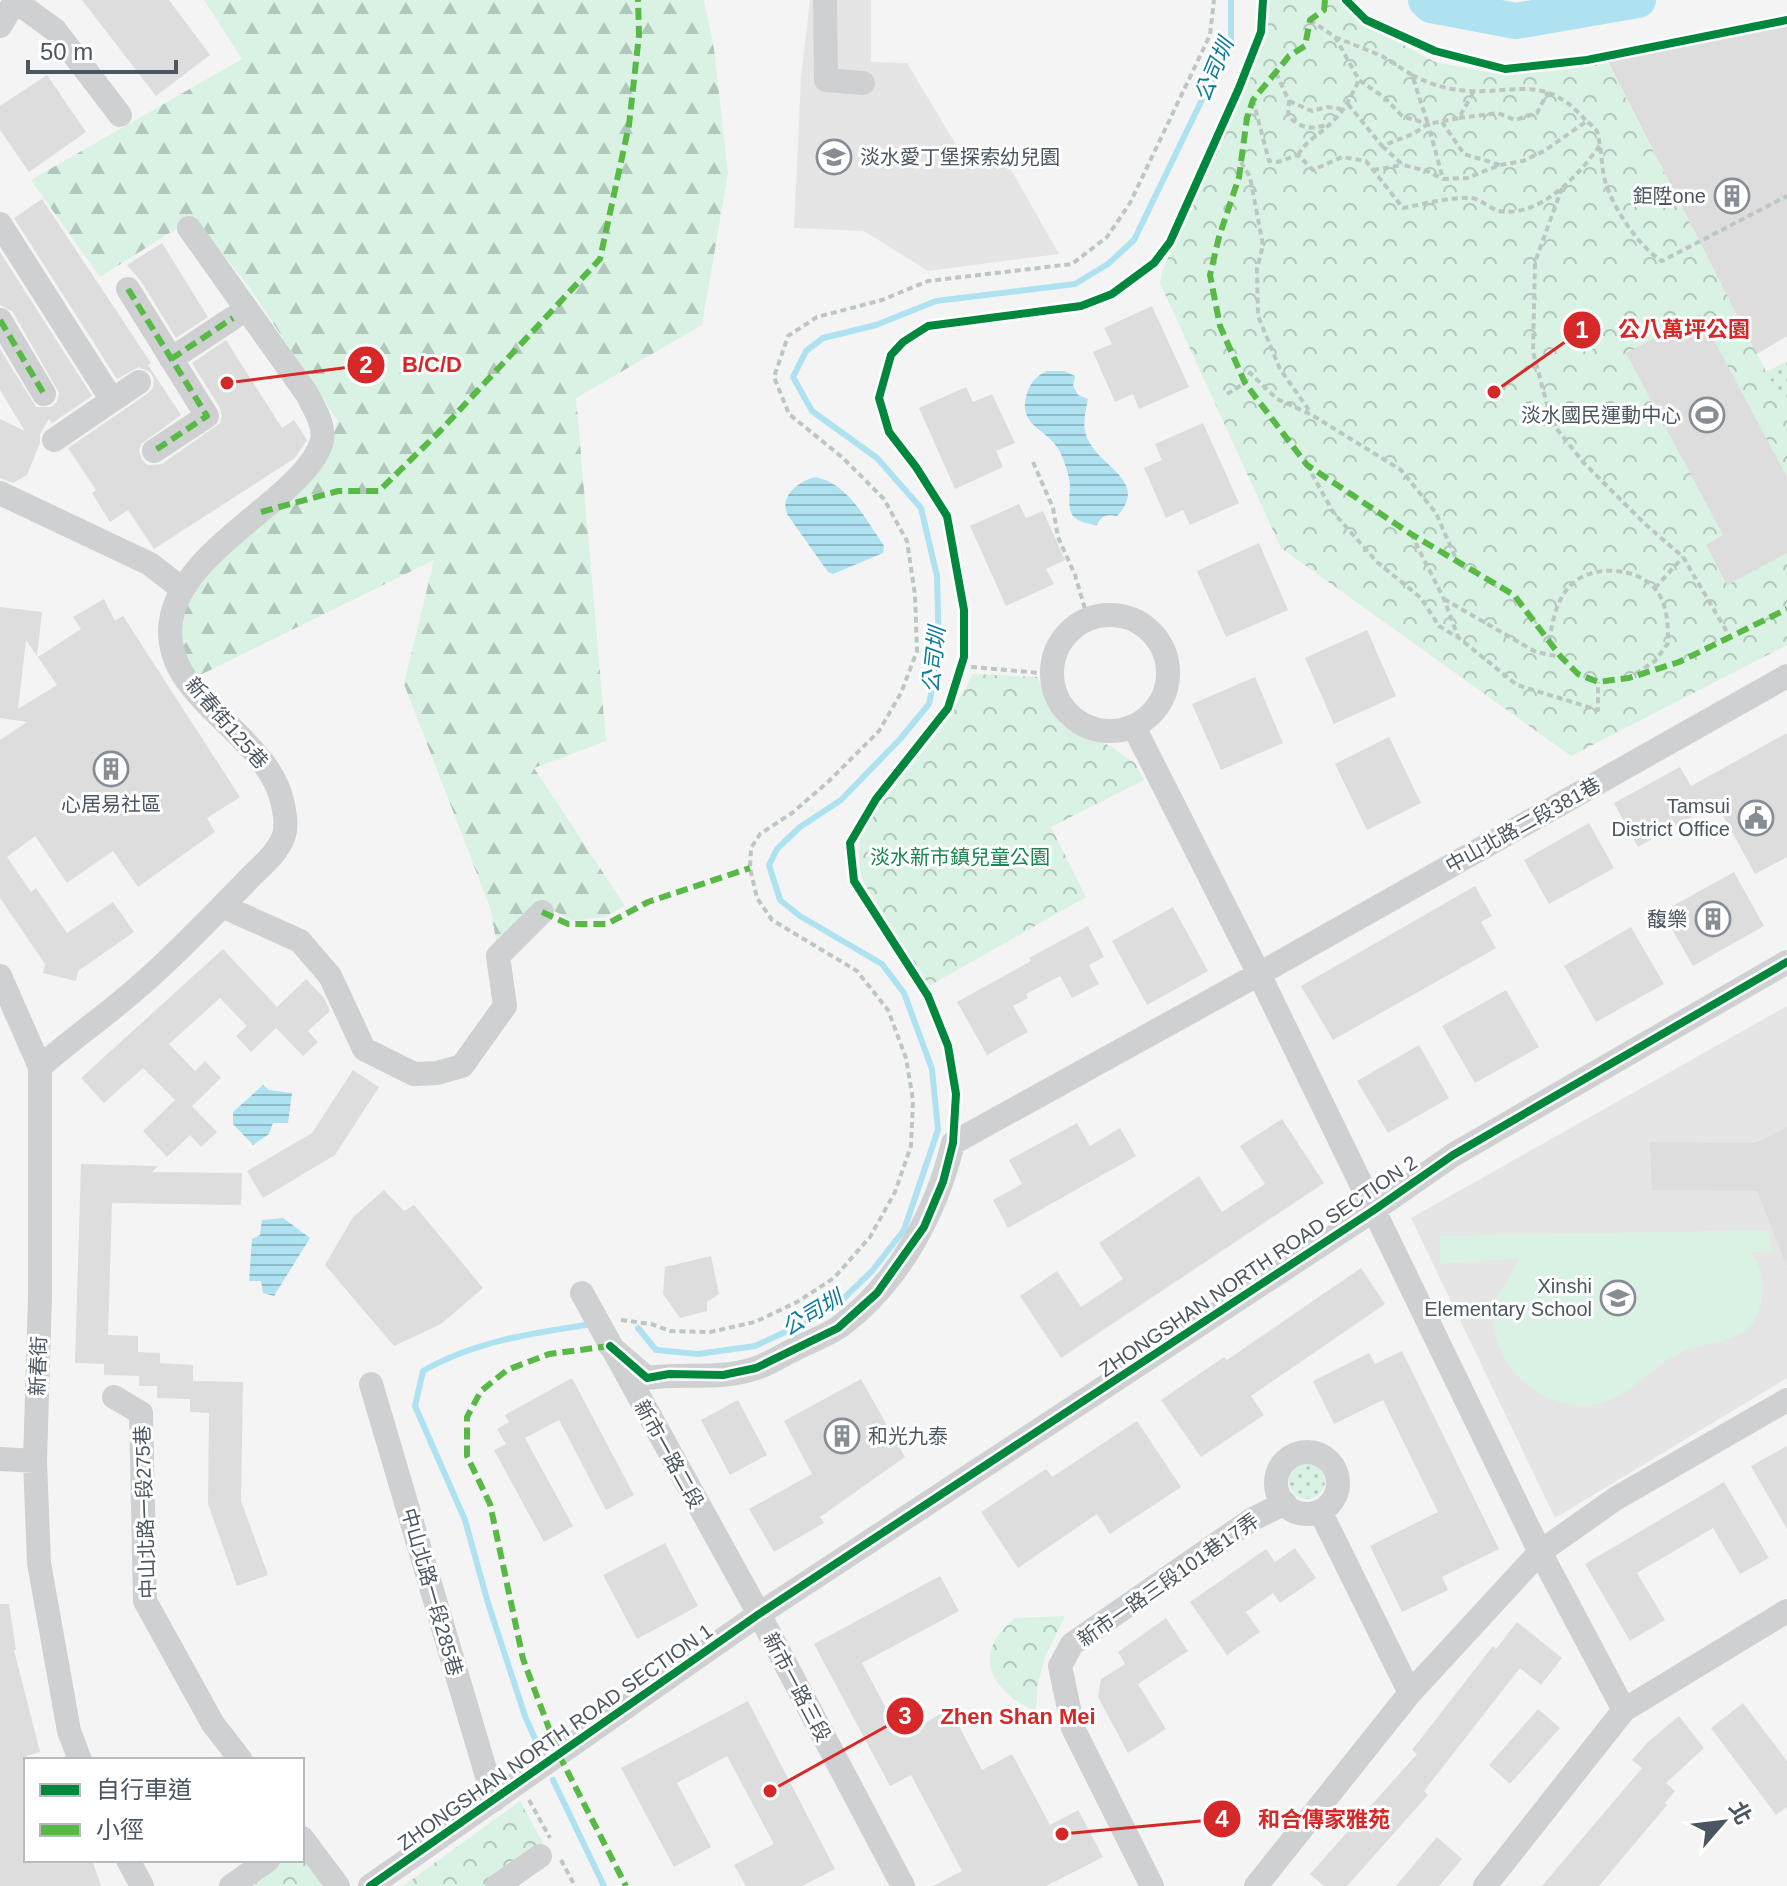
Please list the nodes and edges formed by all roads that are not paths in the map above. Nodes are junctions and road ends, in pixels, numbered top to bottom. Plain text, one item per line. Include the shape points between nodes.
1 (15, 0) edge
2 (825, 0) edge
3 (0, 26) edge
4 (863, 83) dead end
5 (120, 115) dead end
6 (0, 224) edge
7 (189, 228) dead end
8 (128, 289) dead end
9 (233, 318) dead end
10 (0, 320) edge
11 (171, 359) junction
12 (139, 382) dead end
13 (44, 394) dead end
14 (112, 400) junction
15 (54, 440) dead end
16 (154, 451) dead end
17 (0, 493) edge
18 (182, 589) junction
19 (1787, 676) edge
20 (1134, 727) junction
21 (222, 906) junction
22 (542, 912) dead end
23 (1787, 962) edge
24 (1259, 974) junction
25 (0, 976) edge
26 (40, 1067) junction
27 (1374, 1210) junction
28 (582, 1293) dead end
29 (610, 1346) junction
30 (371, 1384) dead end
31 (114, 1397) dead end
32 (1787, 1400) edge
33 (0, 1459) edge
34 (35, 1461) junction
35 (1285, 1503) junction
36 (1320, 1511) junction
37 (1540, 1552) junction
38 (1787, 1611) edge
39 (759, 1614) junction
40 (1410, 1693) junction
41 (1624, 1710) junction
42 (79, 1758) edge
43 (239, 1758) edge
44 (494, 1800) junction
45 (304, 1841) edge
46 (540, 1856) dead end
47 (129, 1862) edge
48 (265, 1862) edge
49 (142, 1886) edge
50 (231, 1886) edge
51 (338, 1886) edge
52 (370, 1886) edge
53 (497, 1886) edge
54 (903, 1886) edge
55 (1152, 1886) edge
56 (1256, 1886) edge
57 (1485, 1886) edge

1 - 3 street
1 - 5 street via 55,30
2 - 4 street via 826,80
6 - 14 street
7 - 18 street, 新春街125巷 via 307,394 320,419 322,443 304,472
8 - 11 street
9 - 11 street
10 - 13 street
11 - 16 street via 207,416
12 - 14 street
14 - 15 street
17 - 18 street via 150,564
18 - 21 street, 新春街125巷 via 170,631 175,661 201,698 261,757 275,780 285,818 285,834 275,851
19 - 24 street, 中山北路二段381巷
20 - 20 street via 1163,700 1167,660 1152,634 1127,617 1088,619 1060,643 1053,660 1057,696 1081,723 1107,731
20 - 24 street
21 - 22 street via 300,941 330,976 364,1049 414,1074 462,1066 505,1006 498,956
21 - 26 street, 新春街125巷 via 130,994
23 - 27 street, ZHONGSHAN NORTH ROAD SECTION 2 via 1453,1155
24 - 27 street
24 - 29 street, 中山北路二段381巷 via 953,1143 924,1227 877,1293 838,1328 756,1368 723,1375 647,1378
25 - 26 street, 新春街
26 - 34 street, 新春街
27 - 37 street
27 - 39 street, ZHONGSHAN NORTH ROAD SECTION 2
28 - 29 street, 新市一路二段
29 - 39 street, 新市一路二段
30 - 44 street, 中山北路一段285巷
31 - 43 street, 中山北路一段275巷 via 141,1413 145,1601 213,1724
32 - 37 street via 1615,1499
33 - 34 street
34 - 42 street, 新春街 via 39,1563 69,1731
35 - 36 street via 1301,1513
35 - 36 street via 1278,1473 1290,1457 1311,1452 1329,1461 1338,1479 1334,1498
35 - 55 street, 新市一路三段101巷17弄 via 1251,1520 1072,1644 1060,1666 1073,1728
36 - 40 street
37 - 40 street
37 - 41 street
38 - 41 street
39 - 44 street, ZHONGSHAN NORTH ROAD SECTION 1
39 - 54 street, 新市一路三段
40 - 56 street
41 - 57 street
44 - 52 street, ZHONGSHAN NORTH ROAD SECTION 1
45 - 51 street
46 - 53 street
47 - 49 street
48 - 50 street

